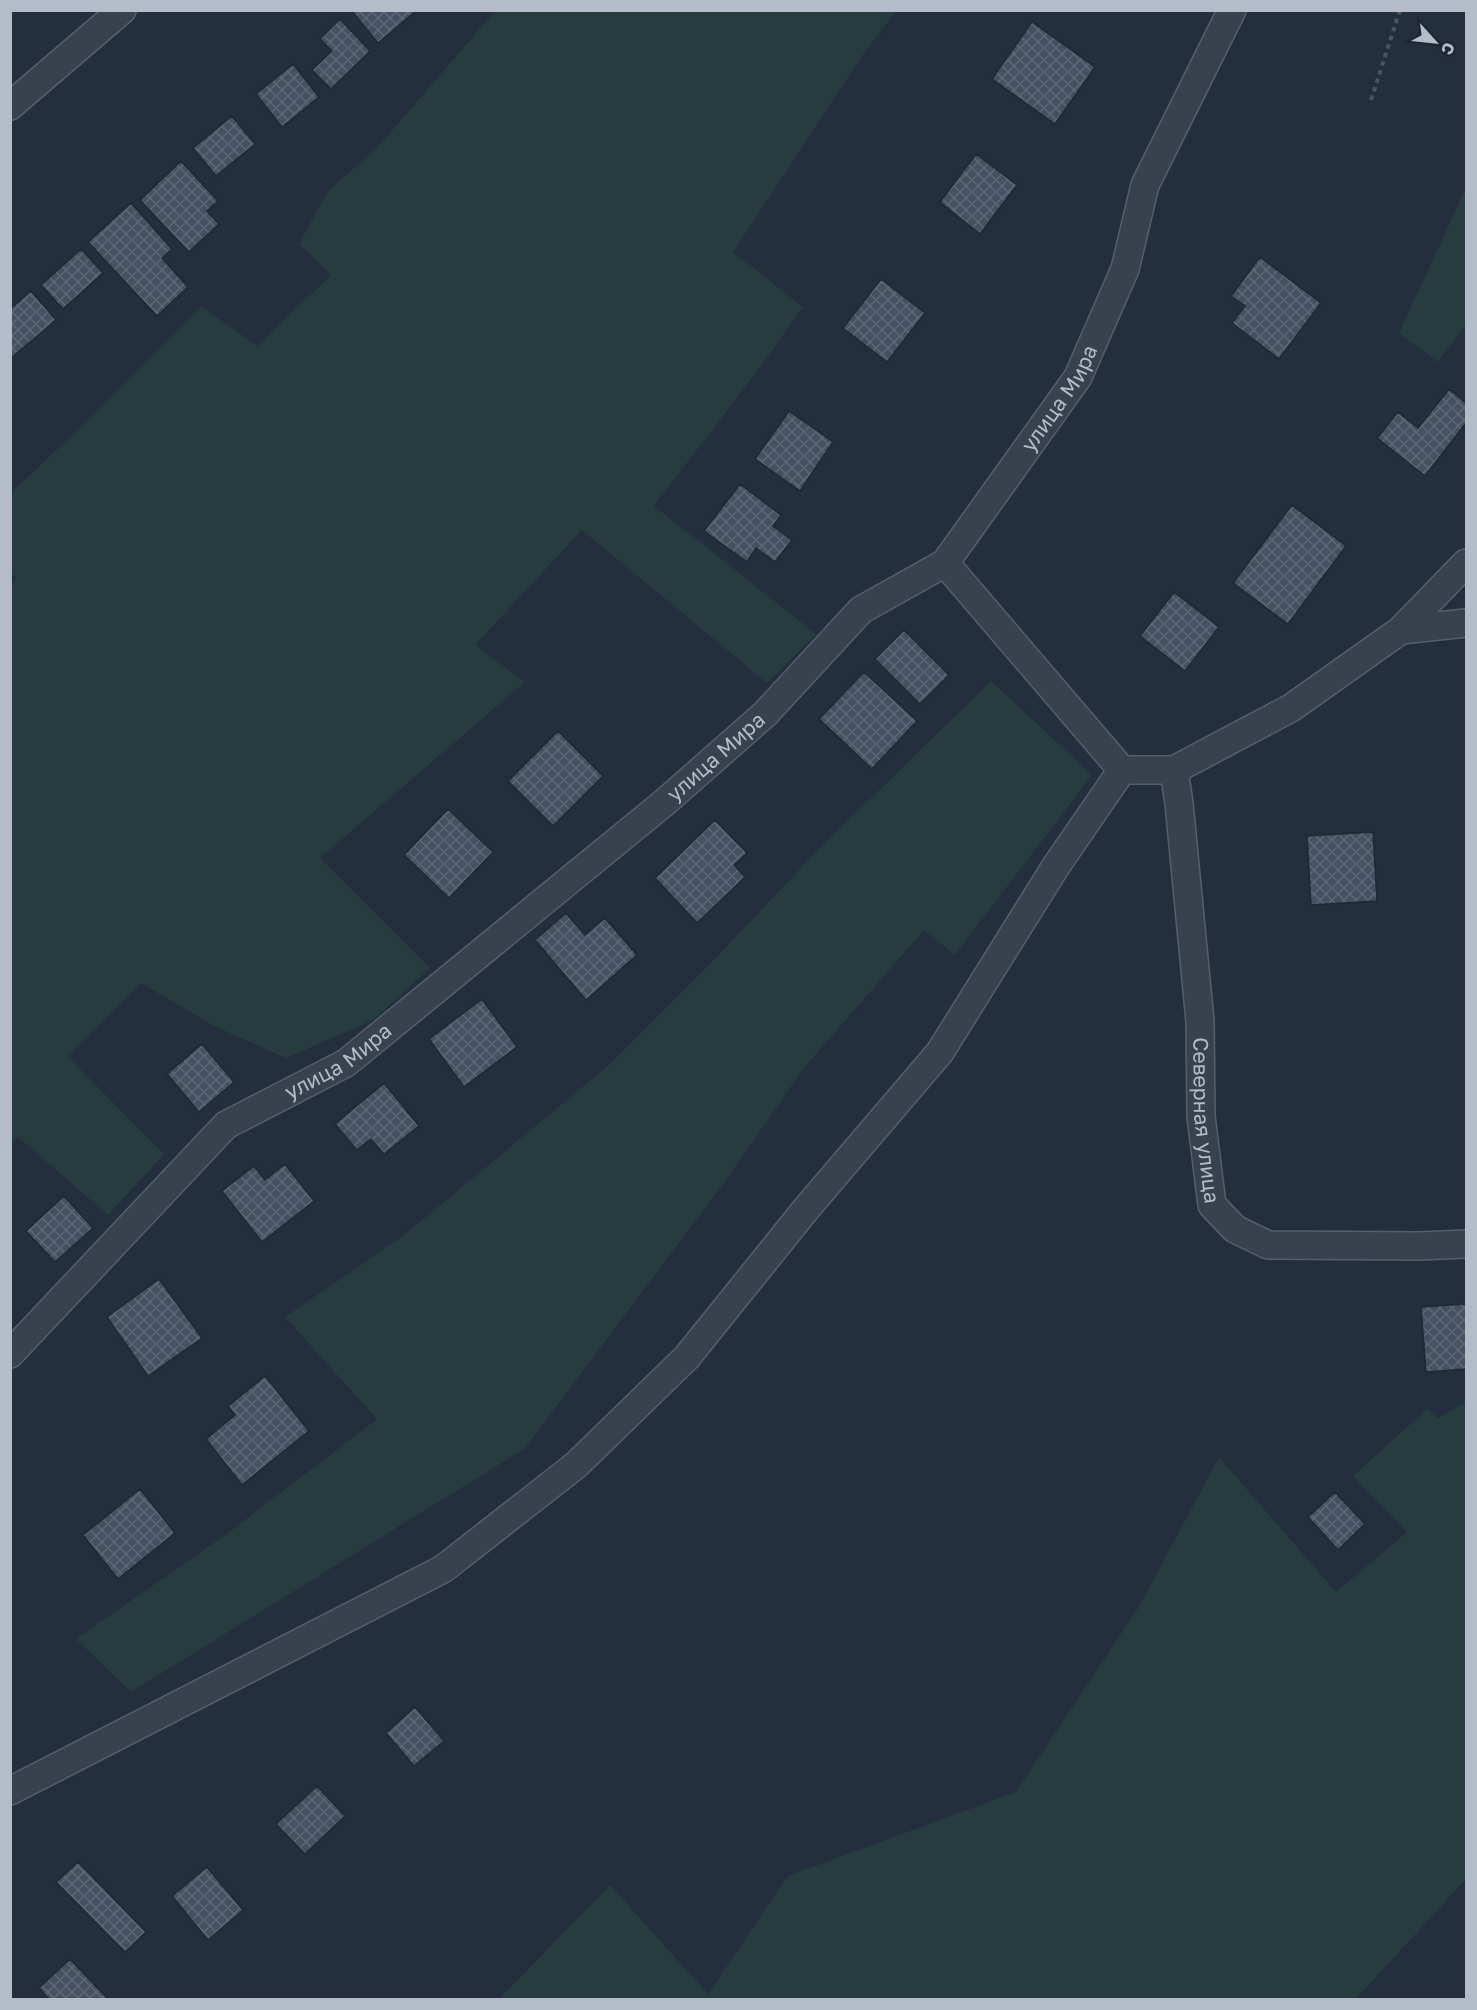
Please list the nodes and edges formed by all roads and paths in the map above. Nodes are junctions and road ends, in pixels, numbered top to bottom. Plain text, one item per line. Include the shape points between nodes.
1 (122, 10) edge
2 (1232, 10) edge
3 (1400, 10) edge
4 (1371, 100) dead end
5 (10, 106) edge
6 (945, 563) junction
7 (1467, 563) edge
8 (1467, 623) edge
9 (1401, 630) junction
10 (1122, 770) junction
11 (1174, 771) junction
12 (1467, 1244) edge
13 (10, 1354) edge
14 (10, 1791) edge

1 - 5 street
2 - 6 street, улица Мира via 1145,185 1125,269 1078,377
3 - 4 path
6 - 10 street
6 - 13 street, улица Мира via 861,610 765,714 665,802 346,1063 226,1125
7 - 9 street
8 - 9 street
9 - 11 street via 1291,708
10 - 11 street
10 - 14 street via 1056,866 940,1052 687,1357 576,1465 442,1569
11 - 12 street, Северная улица via 1200,1021 1201,1116 1212,1205 1235,1229 1268,1245

